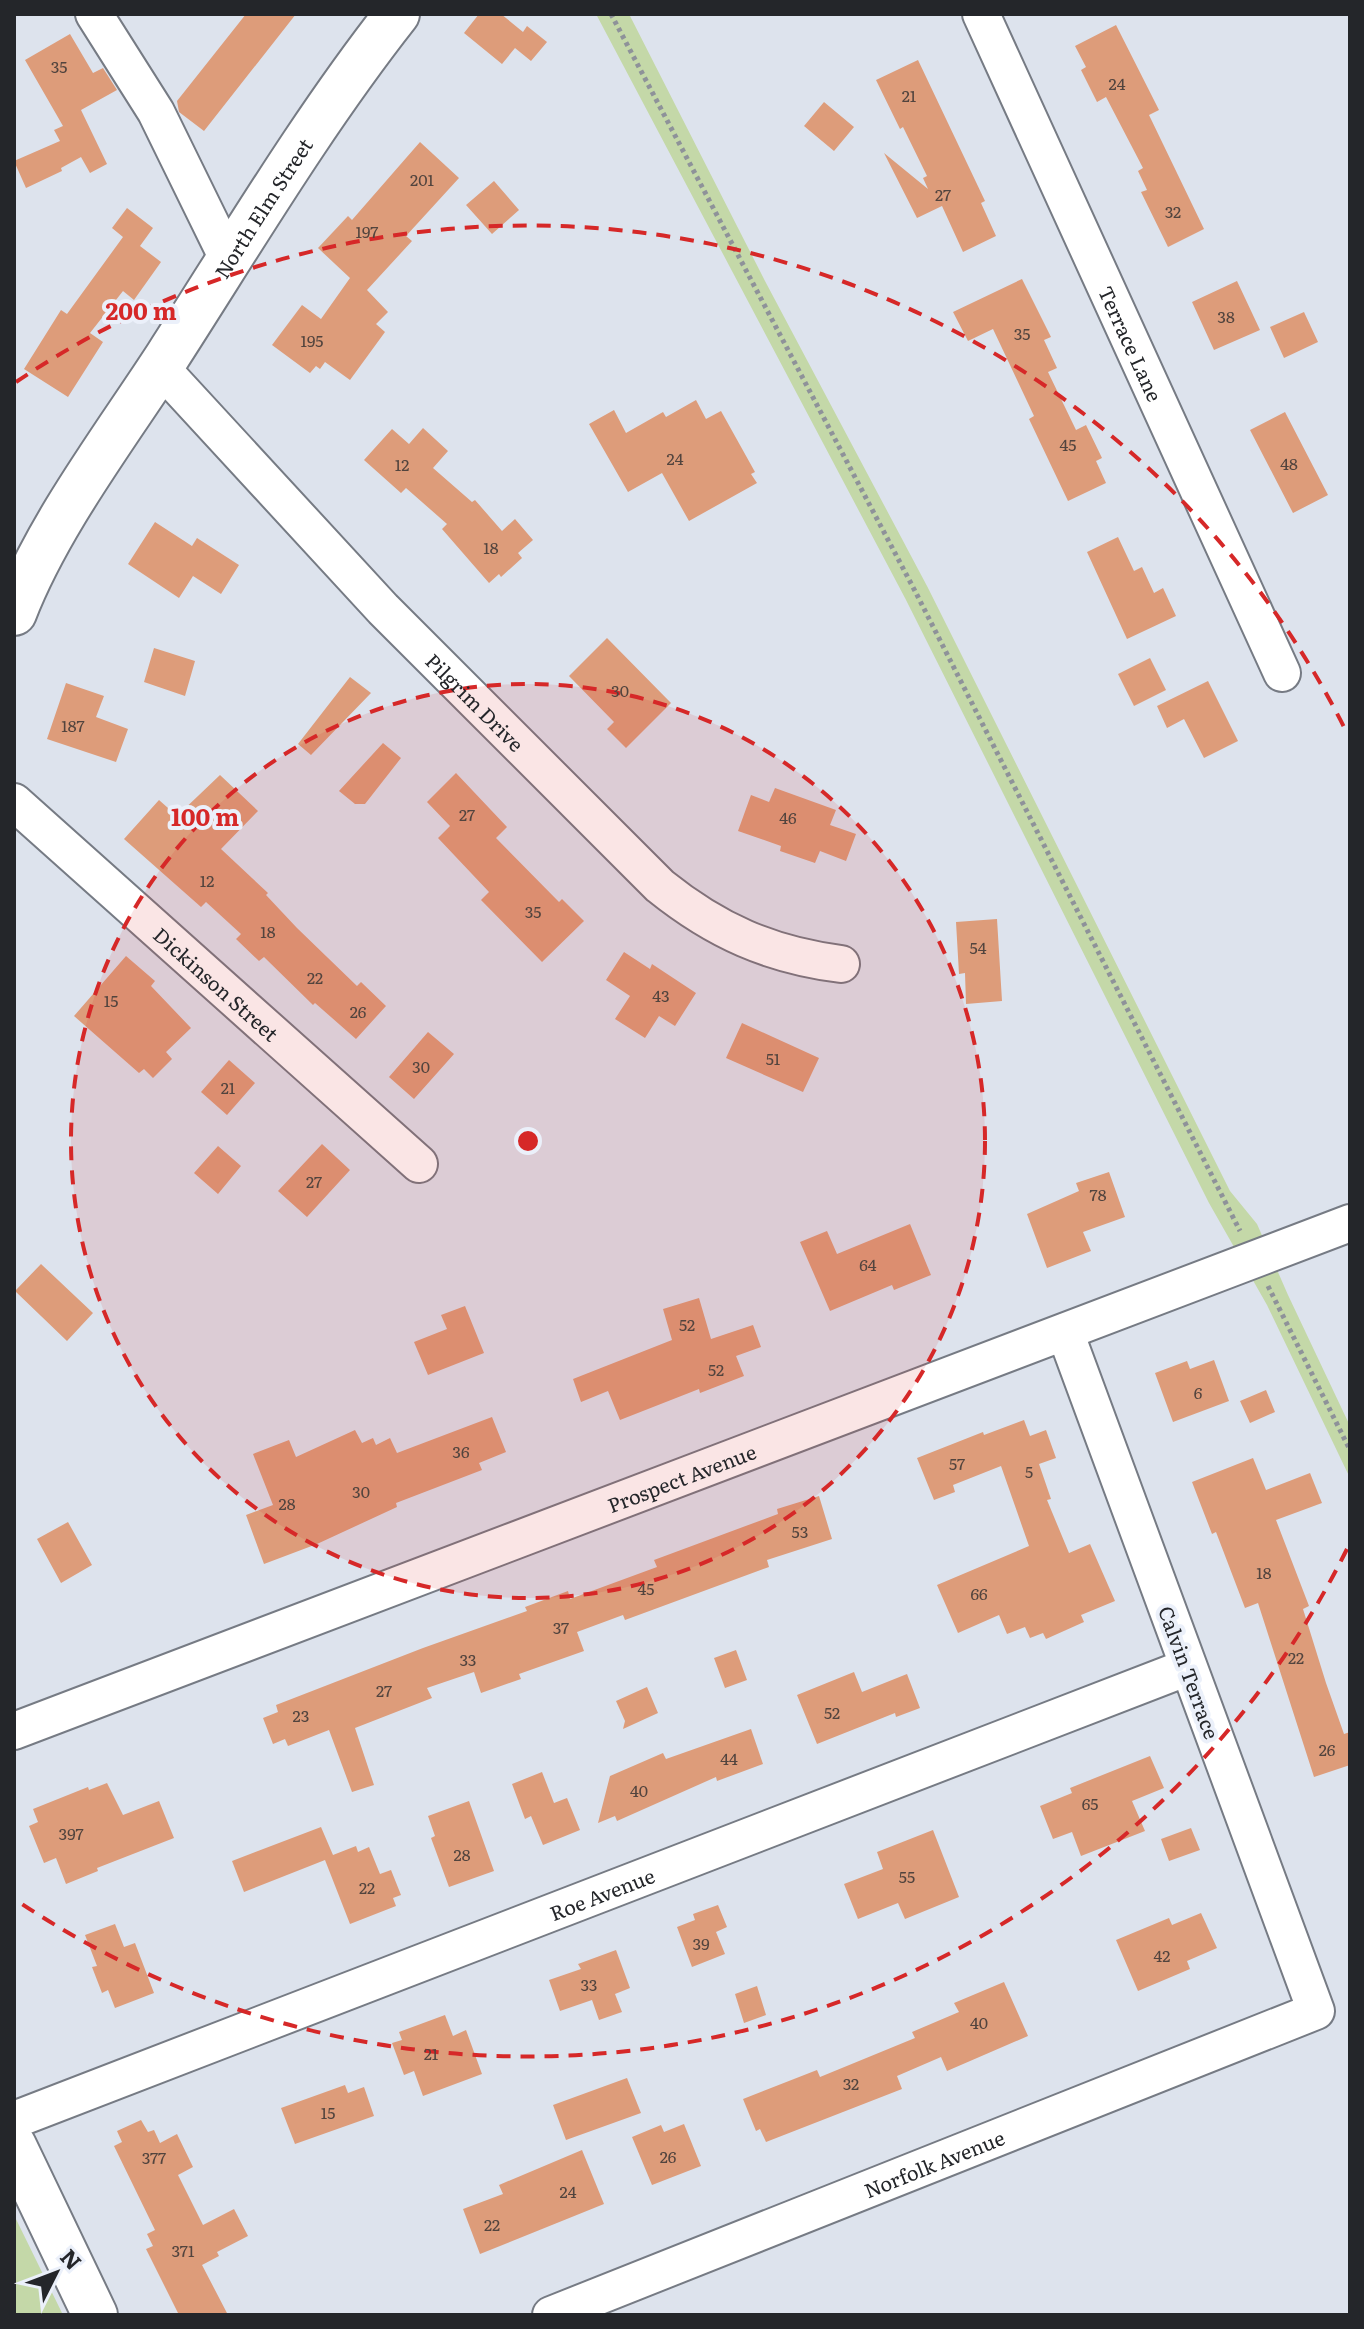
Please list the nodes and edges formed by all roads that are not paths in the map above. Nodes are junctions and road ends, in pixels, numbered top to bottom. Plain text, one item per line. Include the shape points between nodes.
1 (94, 14) edge
2 (397, 14) edge
3 (981, 14) edge
4 (229, 261) junction
5 (160, 367) junction
6 (14, 613) edge
7 (1282, 673) dead end
8 (14, 802) edge
9 (841, 964) dead end
10 (419, 1164) dead end
11 (1350, 1223) edge
12 (1065, 1332) junction
13 (1188, 1667) junction
14 (14, 1731) edge
15 (1316, 2011) joint
16 (14, 2120) edge
17 (14, 2146) edge
18 (95, 2315) edge
19 (551, 2315) edge

1 - 4 street via 156,112
2 - 4 main road, North Elm Street
3 - 7 street, Terrace Lane
4 - 5 main road, North Elm Street
5 - 6 main road, North Elm Street via 72,503
5 - 9 street, Pilgrim Drive via 383,609 660,886 695,913 753,943 802,959
8 - 10 street, Dickinson Street
11 - 12 street, Prospect Avenue
12 - 13 street, Calvin Terrace
12 - 14 street, Prospect Avenue
13 - 15 street, Calvin Terrace
13 - 16 street, Roe Avenue
15 - 19 street, Norfolk Avenue
17 - 18 main road

